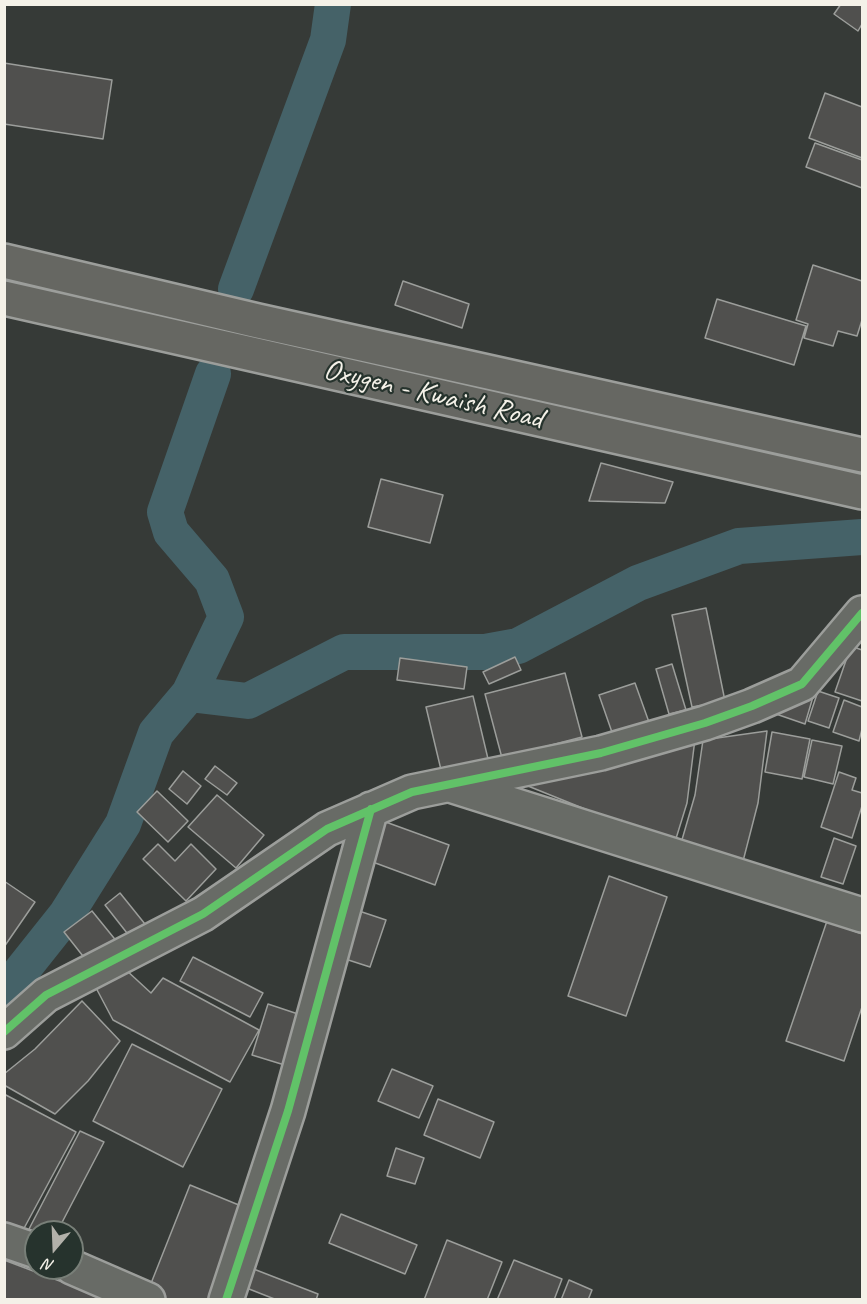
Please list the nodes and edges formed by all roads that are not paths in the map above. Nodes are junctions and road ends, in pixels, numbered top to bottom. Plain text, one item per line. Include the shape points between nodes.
1 (4, 261) edge
2 (4, 298) edge
3 (862, 455) edge
4 (862, 492) edge
5 (862, 613) edge
6 (445, 783) junction
7 (371, 809) junction
8 (862, 915) edge
9 (4, 1032) edge
10 (4, 1240) edge
11 (24, 1247) edge
12 (84, 1272) edge
13 (148, 1299) edge
14 (226, 1299) edge

1 - 3 main road, Oxygen - Kwaish Road
2 - 4 main road, Oxygen - Kwaish Road
5 - 6 street via 802,684 752,706 602,753
6 - 7 street
6 - 8 street
7 - 9 street via 327,829 203,914 46,995
7 - 14 street via 288,1112
10 - 11 street
12 - 13 street

